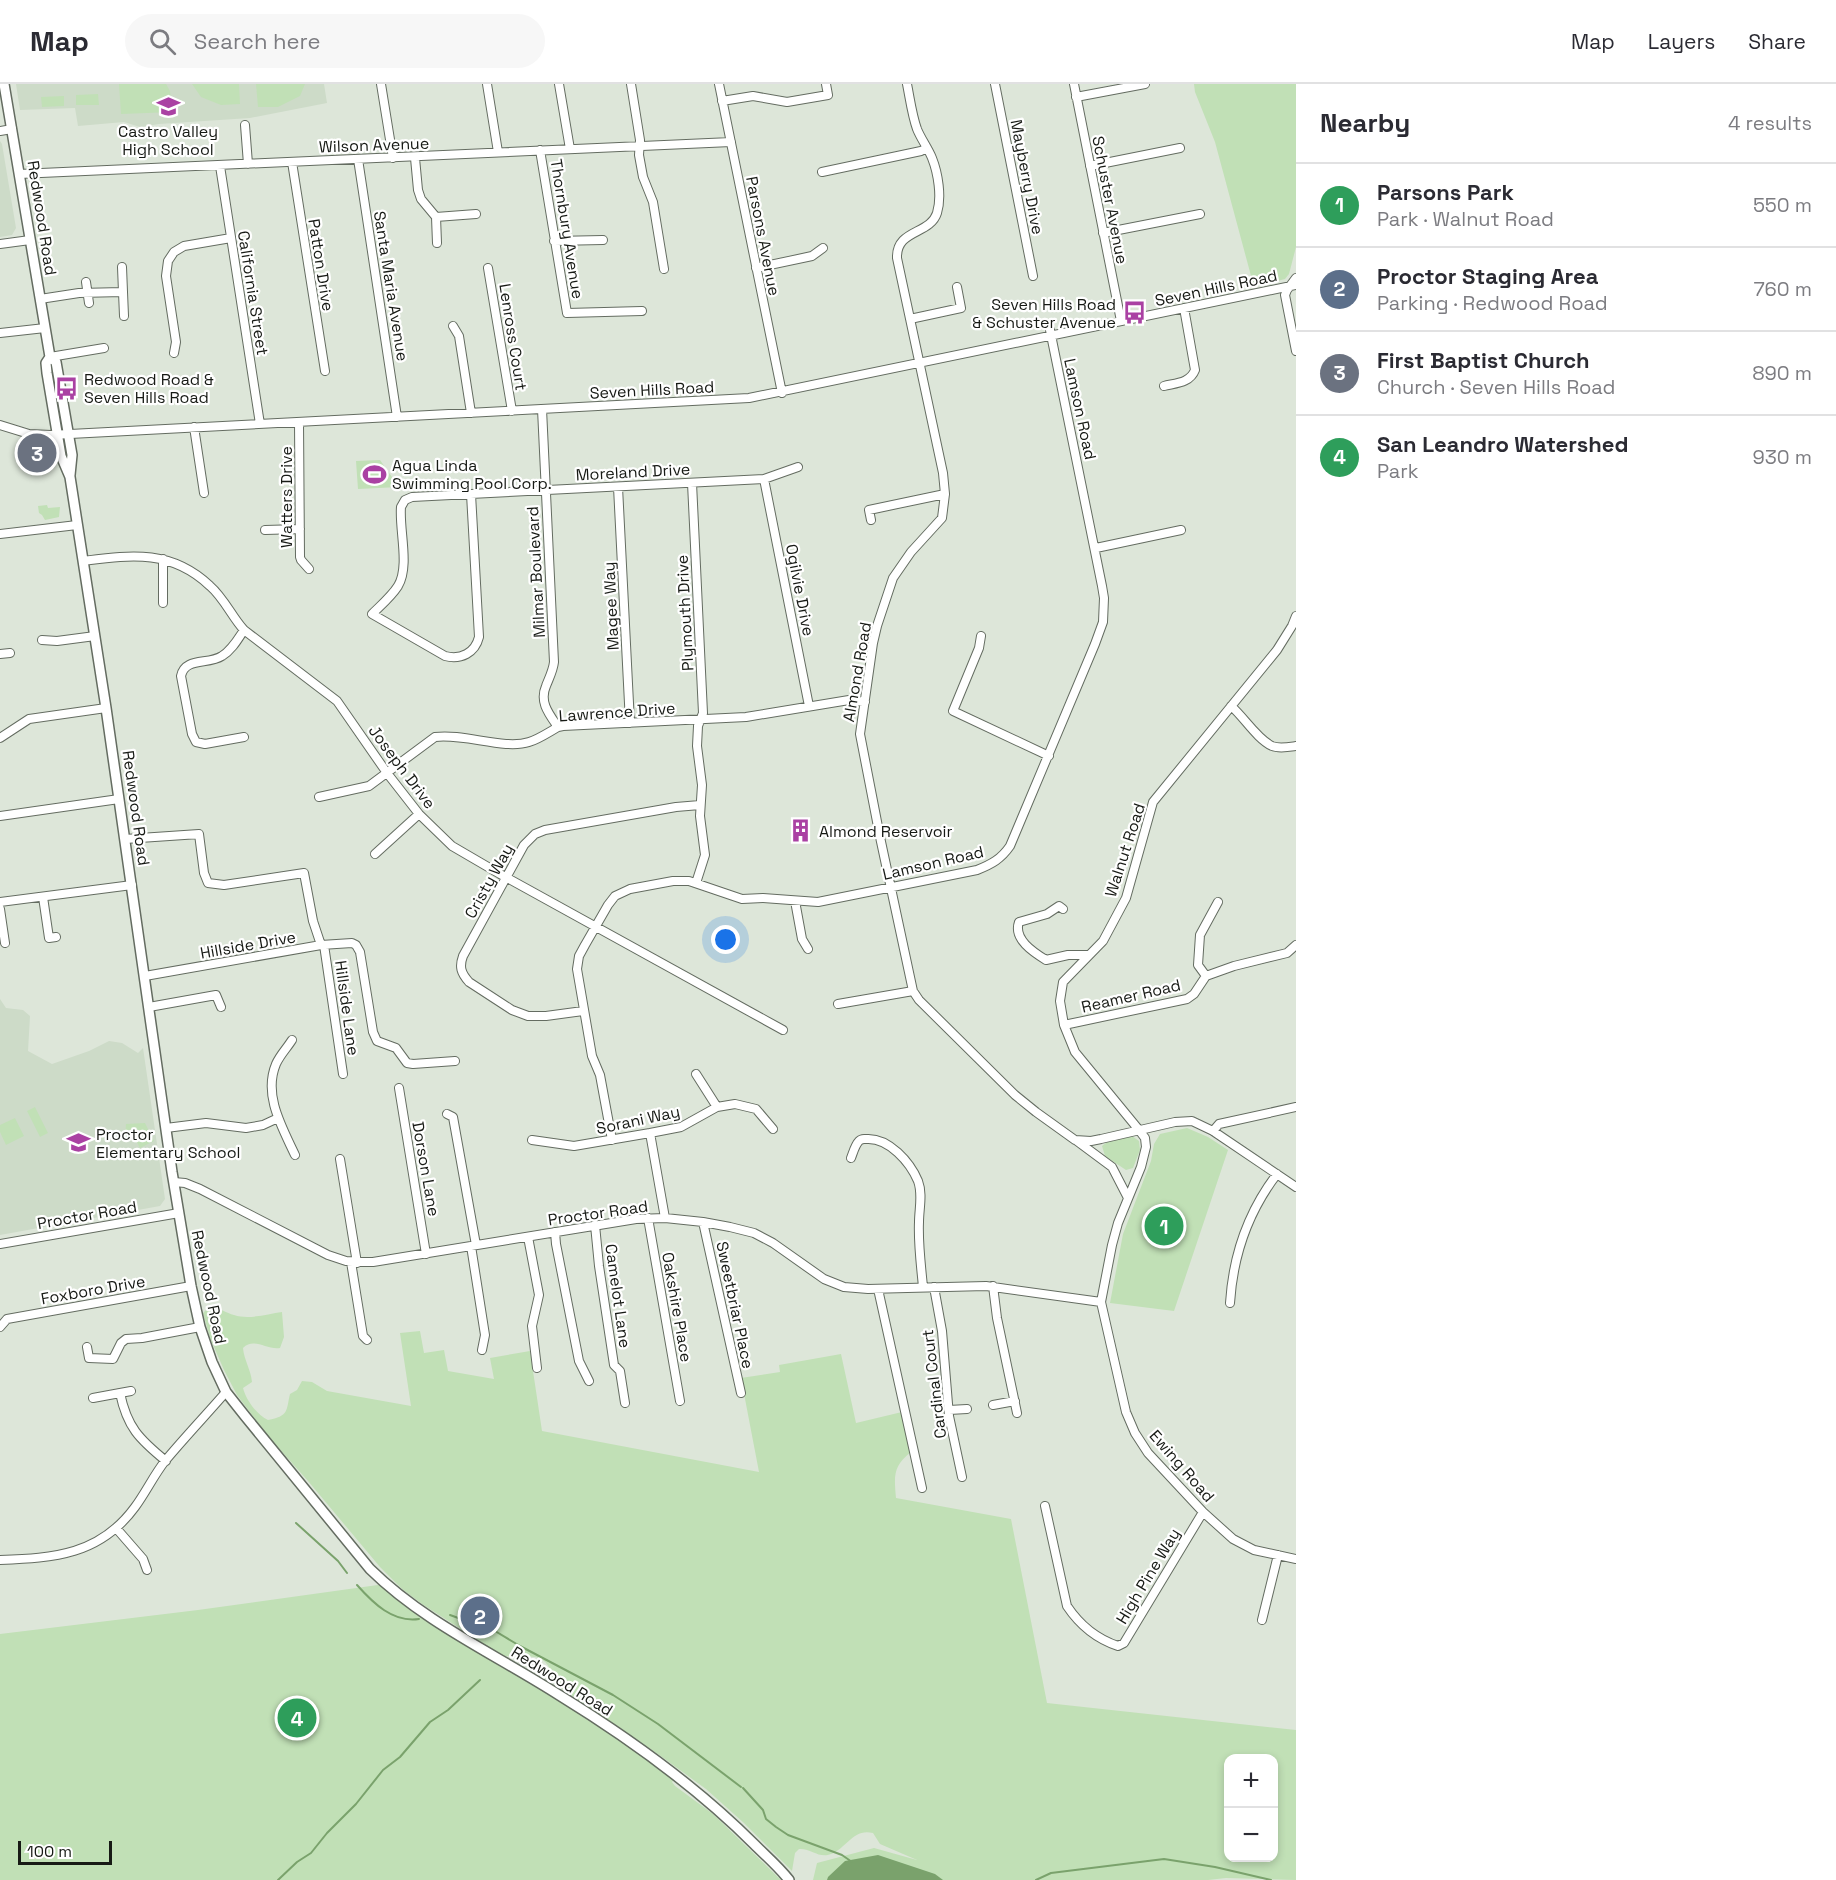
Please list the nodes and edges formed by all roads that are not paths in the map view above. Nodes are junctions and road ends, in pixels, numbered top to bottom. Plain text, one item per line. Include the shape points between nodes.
1 (4, 84) edge
2 (381, 84) edge
3 (487, 84) edge
4 (559, 84) edge
5 (631, 84) edge
6 (719, 84) edge
7 (826, 84) edge
8 (907, 84) edge
9 (995, 84) edge
10 (1074, 84) edge
11 (1145, 84) edge
12 (1076, 97) junction
13 (722, 101) junction
14 (245, 125) dead end
15 (12, 129) junction
16 (0, 131) edge
17 (731, 142) junction
18 (640, 146) junction
19 (927, 148) junction
20 (1180, 148) dead end
21 (570, 149) junction
22 (540, 150) junction
23 (498, 152) junction
24 (393, 158) junction
25 (415, 158) junction
26 (358, 159) junction
27 (292, 162) junction
28 (248, 165) junction
29 (220, 166) junction
30 (1090, 166) junction
31 (822, 172) dead end
32 (19, 174) junction
33 (476, 214) dead end
34 (1200, 214) dead end
35 (436, 217) junction
36 (1103, 233) junction
37 (231, 238) junction
38 (30, 240) junction
39 (603, 240) dead end
40 (555, 242) junction
41 (437, 243) dead end
42 (0, 244) edge
43 (823, 248) dead end
44 (122, 267) dead end
45 (488, 267) dead end
46 (756, 268) junction
47 (664, 269) dead end
48 (1033, 276) dead end
49 (1296, 278) edge
50 (86, 282) dead end
51 (1293, 286) edge
52 (957, 287) dead end
53 (123, 292) junction
54 (88, 293) junction
55 (40, 299) junction
56 (89, 303) dead end
57 (1184, 308) junction
58 (642, 310) dead end
59 (124, 316) dead end
60 (910, 319) junction
61 (1121, 321) junction
62 (453, 326) dead end
63 (45, 328) junction
64 (0, 333) edge
65 (1051, 333) junction
66 (104, 348) dead end
67 (1296, 351) edge
68 (174, 353) dead end
69 (50, 357) junction
70 (920, 364) junction
71 (325, 371) dead end
72 (1164, 386) dead end
73 (782, 393) junction
74 (542, 409) junction
75 (512, 411) junction
76 (471, 413) junction
77 (398, 417) junction
78 (299, 422) junction
79 (260, 424) junction
80 (0, 425) edge
81 (194, 427) junction
82 (57, 434) junction
83 (68, 434) junction
84 (798, 467) dead end
85 (70, 477) junction
86 (764, 479) junction
87 (692, 483) junction
88 (618, 487) junction
89 (546, 490) junction
90 (204, 493) dead end
91 (471, 494) junction
92 (945, 495) junction
93 (871, 520) dead end
94 (77, 525) junction
95 (300, 529) junction
96 (265, 530) dead end
97 (1181, 530) dead end
98 (0, 534) edge
99 (1096, 548) junction
100 (163, 559) junction
101 (83, 561) junction
102 (309, 569) dead end
103 (163, 603) dead end
104 (1296, 616) edge
105 (244, 630) junction
106 (95, 636) junction
107 (981, 636) dead end
108 (42, 640) dead end
109 (10, 653) dead end
110 (0, 654) edge
111 (865, 702) junction
112 (808, 706) junction
113 (1231, 706) junction
114 (106, 708) junction
115 (701, 719) junction
116 (630, 723) junction
117 (558, 727) junction
118 (244, 737) dead end
119 (0, 738) edge
120 (1296, 746) edge
121 (1049, 756) junction
122 (387, 773) junction
123 (319, 797) dead end
124 (119, 800) junction
125 (700, 805) junction
126 (419, 814) junction
127 (0, 816) edge
128 (125, 839) junction
129 (375, 854) dead end
130 (507, 878) junction
131 (696, 883) junction
132 (132, 885) junction
133 (891, 887) junction
134 (43, 897) junction
135 (795, 901) junction
136 (0, 902) edge
137 (1218, 902) dead end
138 (0, 909) edge
139 (1063, 909) dead end
140 (595, 927) junction
141 (56, 938) dead end
142 (5, 943) dead end
143 (322, 945) junction
144 (1296, 945) edge
145 (808, 949) dead end
146 (1088, 955) junction
147 (145, 976) junction
148 (1206, 976) junction
149 (913, 992) junction
150 (838, 1004) dead end
151 (149, 1007) junction
152 (221, 1007) dead end
153 (583, 1011) junction
154 (1064, 1025) junction
155 (783, 1030) dead end
156 (292, 1040) dead end
157 (455, 1061) dead end
158 (343, 1074) dead end
159 (696, 1074) dead end
160 (399, 1088) dead end
161 (717, 1107) junction
162 (1296, 1107) edge
163 (447, 1114) dead end
164 (278, 1118) junction
165 (166, 1128) junction
166 (773, 1129) dead end
167 (1139, 1130) junction
168 (1213, 1131) junction
169 (650, 1133) junction
170 (532, 1140) dead end
171 (612, 1140) junction
172 (1075, 1140) junction
173 (295, 1155) dead end
174 (851, 1158) dead end
175 (340, 1159) dead end
176 (1277, 1174) junction
177 (174, 1182) junction
178 (1296, 1187) edge
179 (1128, 1198) junction
180 (179, 1213) junction
181 (648, 1218) junction
182 (664, 1218) junction
183 (703, 1222) junction
184 (595, 1225) junction
185 (555, 1232) junction
186 (528, 1237) junction
187 (0, 1244) edge
188 (474, 1246) junction
189 (426, 1254) junction
190 (354, 1262) junction
191 (191, 1286) junction
192 (993, 1286) junction
193 (923, 1287) junction
194 (934, 1287) junction
195 (878, 1289) junction
196 (1101, 1302) junction
197 (1230, 1303) dead end
198 (1, 1326) edge
199 (200, 1327) junction
200 (367, 1340) dead end
201 (87, 1347) dead end
202 (482, 1350) dead end
203 (537, 1368) dead end
204 (589, 1381) dead end
205 (131, 1391) dead end
206 (226, 1392) junction
207 (120, 1393) junction
208 (741, 1393) dead end
209 (93, 1398) dead end
210 (680, 1401) dead end
211 (1015, 1401) junction
212 (625, 1403) dead end
213 (993, 1405) dead end
214 (967, 1409) dead end
215 (949, 1410) junction
216 (1017, 1413) dead end
217 (166, 1461) junction
218 (962, 1477) dead end
219 (922, 1488) dead end
220 (1046, 1506) dead end
221 (1203, 1512) junction
222 (116, 1528) junction
223 (1278, 1555) junction
224 (1296, 1559) edge
225 (0, 1560) edge
226 (147, 1570) dead end
227 (1262, 1620) dead end
228 (789, 1880) edge

1 - 15 main road, Redwood Road
2 - 24 street
3 - 23 street
4 - 21 street
5 - 18 street
6 - 13 street, Parsons Avenue
7 - 13 street via 828,95 791,102 753,96
8 - 19 street, Almond Road via 918,130
9 - 48 street, Mayberry Drive
10 - 12 street, Schuster Avenue
11 - 12 street
12 - 30 street, Schuster Avenue
13 - 17 street, Parsons Avenue
14 - 28 street
15 - 16 street
15 - 32 main road, Redwood Road
17 - 18 street, Wilson Avenue
17 - 46 street, Parsons Avenue
18 - 21 street, Wilson Avenue
18 - 47 street
19 - 31 street
19 - 60 street, Almond Road via 937,179 938,210 932,221 902,240 896,253
20 - 30 street
21 - 22 street, Wilson Avenue
22 - 23 street, Wilson Avenue
22 - 40 street, Thornbury Avenue
23 - 25 street, Wilson Avenue
24 - 25 street, Wilson Avenue
24 - 26 street, Wilson Avenue
25 - 35 street via 421,199
26 - 27 street, Wilson Avenue
26 - 77 street, Santa Maria Avenue
27 - 28 street, Wilson Avenue
27 - 71 street, Patton Drive
28 - 29 street, Wilson Avenue
29 - 32 street, Wilson Avenue
29 - 37 street, California Street
30 - 36 street, Schuster Avenue
32 - 38 main road, Redwood Road
33 - 35 street
34 - 36 street
35 - 41 street
36 - 61 street, Schuster Avenue
37 - 68 street via 184,246 168,261 165,276 176,342
37 - 79 street, California Street
38 - 42 street
38 - 55 main road, Redwood Road
39 - 40 street
40 - 58 street, Thornbury Avenue via 567,313
43 - 46 street via 812,256
44 - 53 street
45 - 75 street, Lenross Court
46 - 73 street, Parsons Avenue
49 - 51 street
50 - 54 street
51 - 57 street, Seven Hills Road
51 - 67 street via 1285,295
52 - 60 street via 961,308
53 - 54 street
53 - 59 street
54 - 55 street
54 - 56 street
55 - 63 main road, Redwood Road
57 - 61 street, Seven Hills Road
57 - 72 street via 1195,370 1188,380
60 - 70 street, Almond Road
61 - 65 street, Seven Hills Road
62 - 76 street via 459,336
63 - 64 street
63 - 69 main road, Redwood Road
65 - 70 street, Seven Hills Road
65 - 99 street, Lamson Road
66 - 69 street
69 - 82 main road, Redwood Road via 46,363
69 - 83 main road, Redwood Road via 56,362
70 - 73 street, Seven Hills Road
70 - 92 street, Almond Road
73 - 74 street, Seven Hills Road
74 - 75 street, Seven Hills Road
74 - 89 street, Milmar Boulevard
75 - 76 street, Seven Hills Road
76 - 77 street, Seven Hills Road
77 - 78 street, Seven Hills Road
78 - 79 street, Seven Hills Road
78 - 95 street, Watters Drive
79 - 81 street, Seven Hills Road
80 - 82 street, Seven Hills Road via 29,434
81 - 83 street, Seven Hills Road
81 - 90 street
82 - 83 street, Seven Hills Road
82 - 85 main road, Redwood Road
83 - 85 main road, Redwood Road via 72,455
84 - 86 street, Moreland Drive
85 - 94 main road, Redwood Road
86 - 87 street, Moreland Drive
86 - 112 street, Ogilvie Drive
87 - 88 street, Moreland Drive
87 - 115 street, Plymouth Drive
88 - 89 street, Moreland Drive
88 - 116 street, Magee Way
89 - 91 street, Moreland Drive
89 - 117 street, Milmar Boulevard via 554,662 543,698
91 - 91 street, Moreland Drive via 405,500 401,507 401,579 372,614 452,658 470,652 479,631
92 - 93 street via 869,510
92 - 111 street, Almond Road via 942,518 910,552 893,578 873,643
94 - 98 street
94 - 101 main road, Redwood Road
95 - 96 street
95 - 102 street, Watters Drive via 300,556
97 - 99 street
99 - 121 street, Lamson Road via 1104,598 1102,622
100 - 101 street, Joseph Drive via 125,556
100 - 103 street
100 - 105 street, Joseph Drive via 186,568 212,586
101 - 106 main road, Redwood Road
104 - 113 street, Walnut Road via 1277,650
105 - 118 street via 220,658 188,665 181,676 196,742
105 - 122 street, Joseph Drive via 337,701
106 - 108 street
106 - 114 main road, Redwood Road
107 - 121 street via 953,711
109 - 110 street
111 - 112 street, Lawrence Drive via 849,700
111 - 133 street, Almond Road via 860,734
112 - 115 street, Lawrence Drive via 746,717
113 - 120 street via 1273,746
113 - 146 street, Walnut Road via 1153,802 1126,898 1102,941
114 - 119 street via 28,719
114 - 124 main road, Redwood Road
115 - 116 street, Lawrence Drive
115 - 125 street, Plymouth Drive via 697,737
116 - 117 street, Lawrence Drive
117 - 122 street, Lawrence Drive via 525,743 435,737
121 - 133 street, Lamson Road via 1004,855 977,870
122 - 123 street, Lawrence Drive via 369,786
122 - 126 street, Joseph Drive
124 - 127 street
124 - 128 main road, Redwood Road
125 - 130 street, Cristy Way via 540,832 524,845
125 - 131 street, Plymouth Drive via 705,855
126 - 129 street
126 - 130 street, Joseph Drive via 452,846
128 - 132 main road, Redwood Road
128 - 143 street, Hillside Lane via 200,834 208,883 224,885 304,873
130 - 140 street, Joseph Drive
130 - 153 street, Cristy Way via 463,956 463,976 512,1010 528,1016
131 - 135 street, Lamson Road via 733,897
131 - 140 street, Lamson Road via 674,881 622,892 610,902
132 - 134 street
132 - 147 main road, Redwood Road
133 - 135 street, Lamson Road via 818,902
133 - 149 street, Almond Road
134 - 136 street
134 - 141 street via 49,938
135 - 145 street via 802,939
137 - 148 street via 1200,935 1198,965
138 - 142 street
139 - 146 street via 1059,906 1019,922 1020,938 1046,960
140 - 153 street, Lamson Road via 579,956 577,969
140 - 155 street, Joseph Drive
143 - 147 street, Hillside Drive
143 - 157 street, Hillside Drive via 356,945 377,1041 396,1048 407,1063
143 - 158 street, Hillside Lane
144 - 148 street via 1287,953
146 - 154 street, Walnut Road via 1063,982 1060,1001
147 - 151 main road, Redwood Road
148 - 154 street, Reamer Road via 1187,999
149 - 150 street
149 - 172 street via 1015,1095
151 - 152 street via 216,995
151 - 165 main road, Redwood Road
153 - 171 street, Lamson Road
154 - 167 street, Walnut Road via 1076,1052
156 - 164 street via 273,1075 272,1096
159 - 161 street
160 - 189 street, Dorson Lane
161 - 166 street, Sorani Way via 735,1104 756,1109
161 - 169 street, Sorani Way via 681,1127
162 - 168 street via 1219,1125
163 - 188 street via 453,1117
164 - 165 street via 252,1128 206,1123
164 - 173 street
165 - 177 main road, Redwood Road
167 - 168 street via 1192,1121
167 - 172 street via 1091,1141
167 - 179 street via 1146,1147
168 - 176 street
169 - 171 street, Sorani Way
169 - 182 street
170 - 171 street, Sorani Way via 574,1146
172 - 179 street via 1112,1167
174 - 193 street via 858,1142 873,1138 887,1144 918,1182
175 - 190 street
176 - 178 street
176 - 197 street via 1243,1235 1234,1264
177 - 180 main road, Redwood Road
177 - 190 street, Proctor Road via 200,1189 328,1255
179 - 196 street via 1112,1245
180 - 187 street, Proctor Road
180 - 191 main road, Redwood Road
181 - 182 street, Proctor Road
181 - 184 street, Proctor Road
181 - 210 street, Oakshire Place
182 - 183 street, Proctor Road
183 - 195 street, Proctor Road via 764,1237 833,1284
183 - 208 street, Sweetbriar Place
184 - 185 street, Proctor Road
184 - 212 street, Camelot Lane via 614,1365 620,1371
185 - 186 street, Proctor Road
185 - 204 street via 579,1361
186 - 188 street, Proctor Road
186 - 203 street via 539,1295 532,1326
188 - 189 street, Proctor Road
188 - 202 street via 485,1335
189 - 190 street, Proctor Road
190 - 200 street via 363,1336
191 - 198 street, Foxboro Drive via 7,1319
191 - 199 main road, Redwood Road
192 - 194 street, Proctor Road
192 - 196 street, Proctor Road
192 - 211 street
193 - 194 street, Proctor Road
193 - 195 street, Proctor Road
194 - 215 street, Cardinal Court
195 - 219 street
196 - 221 street, Ewing Road via 1126,1412 1135,1432 1148,1453
199 - 201 street via 126,1339 111,1359 89,1358
199 - 206 main road, Redwood Road
205 - 207 street
206 - 217 street
206 - 228 main road, Redwood Road via 385,1584 481,1650 560,1695 683,1780
207 - 209 street
207 - 217 street via 132,1428
211 - 213 street
211 - 216 street
214 - 215 street
215 - 218 street, Cardinal Court
217 - 222 street
220 - 221 street, High Pine Way via 1066,1606 1076,1619 1118,1646 1124,1643
221 - 223 street, Ewing Road via 1239,1543
222 - 225 street via 71,1553
222 - 226 street via 143,1559
223 - 224 street, Ewing Road
223 - 227 street

